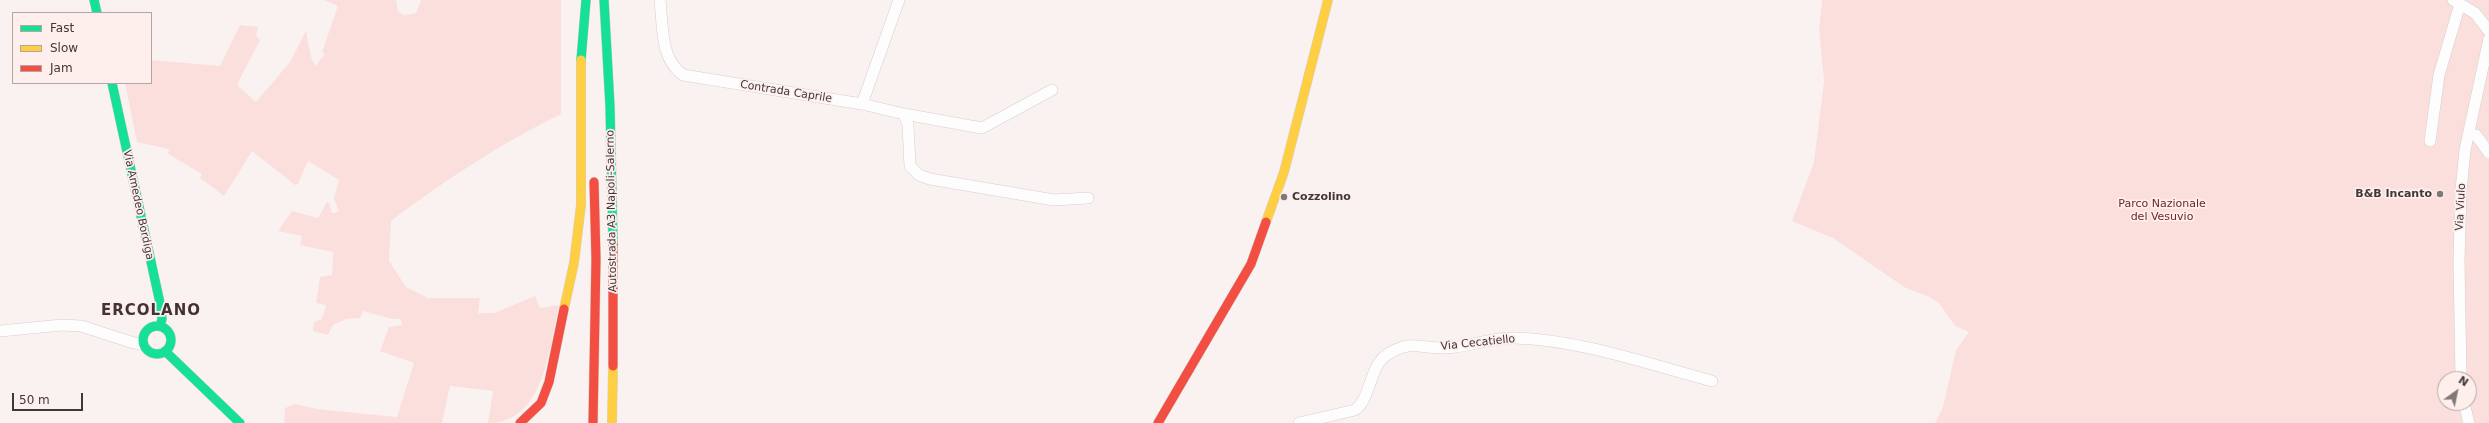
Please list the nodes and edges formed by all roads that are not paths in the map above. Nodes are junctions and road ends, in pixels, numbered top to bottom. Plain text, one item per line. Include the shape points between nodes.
1 (94, 0) edge
2 (586, 0) edge
3 (604, 0) edge
4 (660, 0) edge
5 (899, 0) edge
6 (1328, 0) edge
7 (2456, 2) edge
8 (97, 12) edge
9 (2489, 31) edge
10 (2489, 38) edge
11 (2489, 47) edge
12 (112, 84) edge
13 (1052, 90) dead end
14 (862, 104) junction
15 (904, 114) junction
16 (591, 118) dead end
17 (2472, 134) junction
18 (2489, 135) edge
19 (2430, 141) dead end
20 (2489, 153) edge
21 (593, 173) dead end
22 (1088, 198) dead end
23 (160, 326) junction
24 (0, 330) edge
25 (143, 344) junction
26 (165, 351) junction
27 (2461, 371) edge
28 (1712, 381) dead end
29 (2466, 411) edge
30 (240, 423) edge
31 (520, 423) edge
32 (593, 423) edge
33 (612, 423) edge
34 (1158, 423) edge
35 (1299, 423) edge
36 (2469, 423) edge

1 - 8 main road
2 - 16 main road
2 - 31 main road via 581,55 581,205 574,263 549,382 541,403
3 - 33 main road, Autostrada A3 Napoli-Salerno via 611,100 614,250
4 - 14 street, Contrada Caprile via 667,58 673,68 683,75
5 - 14 street
6 - 34 main road via 1284,172 1252,264
7 - 9 street via 2475,13
7 - 19 street via 2439,75
10 - 11 street, Via Viulo
11 - 17 street, Via Viulo
12 - 23 main road, Via Amedeo Bordiga via 160,303
13 - 15 street, Contrada Caprile via 982,128
14 - 15 street, Contrada Caprile
15 - 22 street via 908,125 910,166 918,175 1054,200
17 - 18 street
17 - 20 street
17 - 27 street, Via Viulo via 2460,204
21 - 32 main road, Autostrada A3 Napoli-Salerno via 596,259
23 - 25 main road via 148,329 144,333
23 - 26 main road via 168,331 170,336 169,346
24 - 25 street via 81,326
25 - 26 main road via 150,352
26 - 30 main road
28 - 35 street, Via Cecatiello via 1555,342 1513,338 1446,348 1403,345 1386,355 1378,366 1358,407
29 - 36 street

